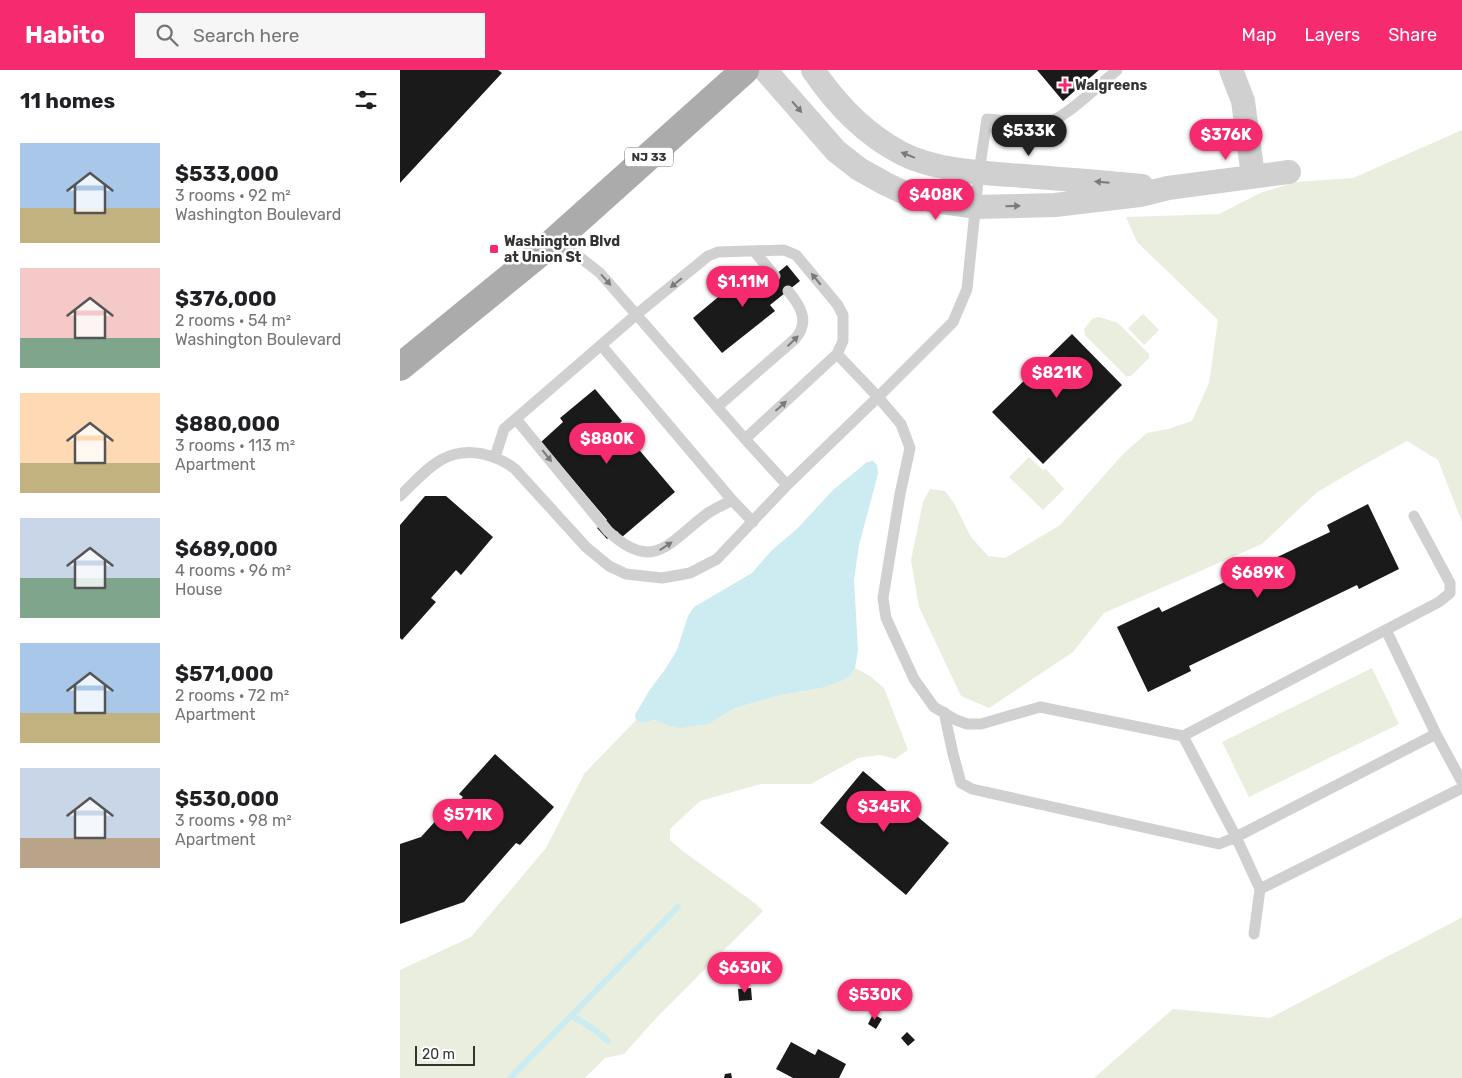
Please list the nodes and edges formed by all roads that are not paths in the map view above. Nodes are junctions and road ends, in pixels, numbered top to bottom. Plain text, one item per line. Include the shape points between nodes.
1 (745, 70) edge
2 (765, 70) edge
3 (814, 70) edge
4 (1117, 70) edge
5 (1231, 70) edge
6 (979, 172) junction
7 (1289, 172) dead end
8 (1254, 176) junction
9 (1168, 188) junction
10 (976, 206) junction
11 (551, 244) junction
12 (754, 251) junction
13 (775, 276) dead end
14 (788, 291) dead end
15 (637, 314) junction
16 (601, 345) junction
17 (837, 354) junction
18 (400, 367) edge
19 (878, 397) junction
20 (717, 407) junction
21 (516, 419) junction
22 (745, 439) junction
23 (495, 456) junction
24 (787, 484) junction
25 (400, 496) edge
26 (732, 500) junction
27 (1414, 516) dead end
28 (753, 522) junction
29 (1386, 630) junction
30 (944, 712) junction
31 (1436, 734) junction
32 (1183, 736) junction
33 (1462, 782) edge
34 (1462, 788) edge
35 (1236, 837) junction
36 (1260, 889) junction
37 (1254, 934) dead end

1 - 11 main road, NJ 33
2 -> 10 street via 836,151 859,169 907,194
6 -> 3 street via 950,168 902,154 865,130
4 - 6 lane via 1062,116 1051,121 986,119
5 - 8 street via 1243,102
9 -> 6 street
6 - 10 lane
7 - 8 street
8 - 9 street
10 -> 9 street via 1055,205 1140,195
10 - 19 lane via 966,288 953,322
11 -> 15 lane via 577,255 600,273
11 - 18 main road, NJ 33
12 - 13 lane
12 -> 15 lane via 718,252 708,256
17 -> 12 lane via 843,341 844,327 843,315 837,304 796,255 784,250
20 -> 14 lane via 802,332 802,314
15 - 16 lane
15 - 20 lane
16 - 21 lane
16 - 26 lane
17 - 19 lane
22 -> 17 lane
19 - 24 lane
19 - 30 lane via 900,424 910,448 883,598 886,618 914,679 934,707
20 - 22 lane
21 - 23 lane via 504,429
21 -> 26 lane via 608,530 630,548 646,552 660,550 710,512
22 - 24 lane
23 - 25 lane via 463,452 450,456 432,465
23 - 28 lane via 515,469 586,547 609,566 626,574 662,578 690,573 717,559
24 - 28 lane
26 - 28 lane
27 - 29 lane via 1450,583 1450,593
29 - 31 lane
29 - 32 lane
30 - 32 lane via 967,724 981,724 1040,706
30 - 35 lane via 961,783 972,789 1219,844
31 - 33 lane
31 - 35 lane
32 - 35 lane
34 - 36 lane
35 - 36 lane
36 - 37 lane

